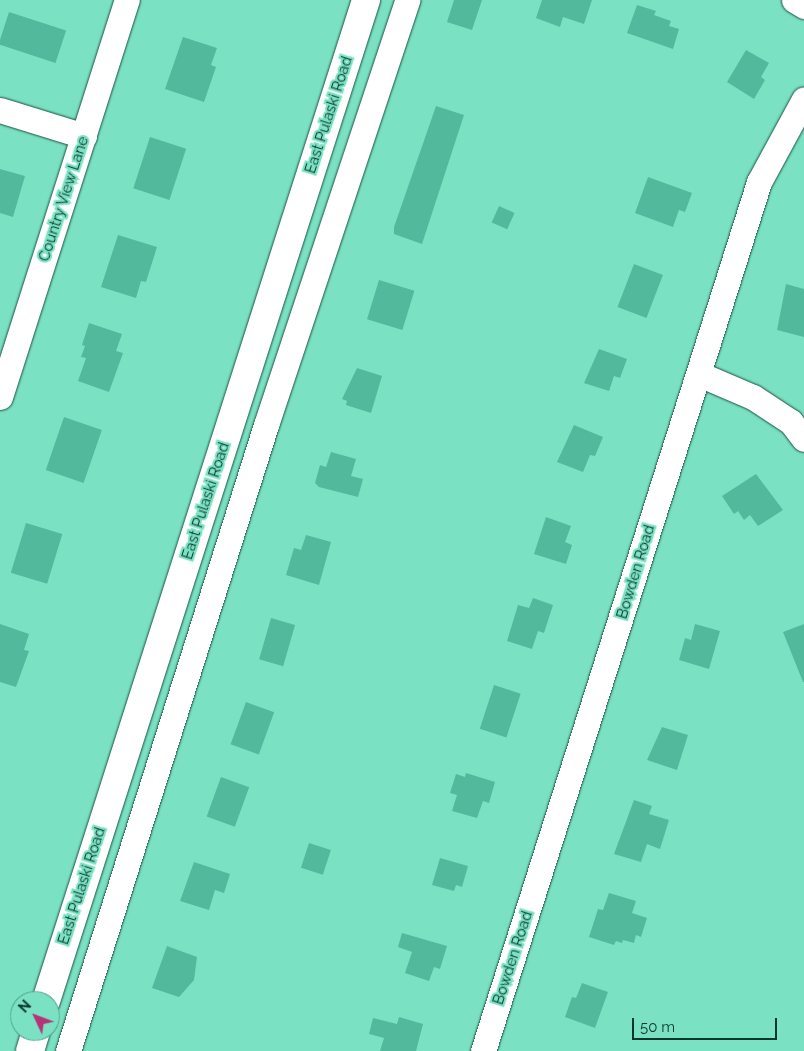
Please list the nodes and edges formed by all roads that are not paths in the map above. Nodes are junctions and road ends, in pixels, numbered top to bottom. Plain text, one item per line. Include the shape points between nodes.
1 (127, 0) edge
2 (366, 0) edge
3 (407, 0) edge
4 (794, 0) edge
5 (804, 6) edge
6 (804, 99) edge
7 (0, 110) edge
8 (84, 136) junction
9 (699, 374) junction
10 (0, 397) edge
11 (804, 439) edge
12 (49, 991) edge
13 (68, 1051) edge
14 (483, 1051) edge

1 - 8 street, Country View Lane
2 - 12 main road, East Pulaski Road
3 - 13 street via 275,397
4 - 5 street
6 - 9 street, Bowden Road via 760,182
7 - 8 street
8 - 10 street, Country View Lane
9 - 11 street via 753,397 791,422
9 - 14 street, Bowden Road

